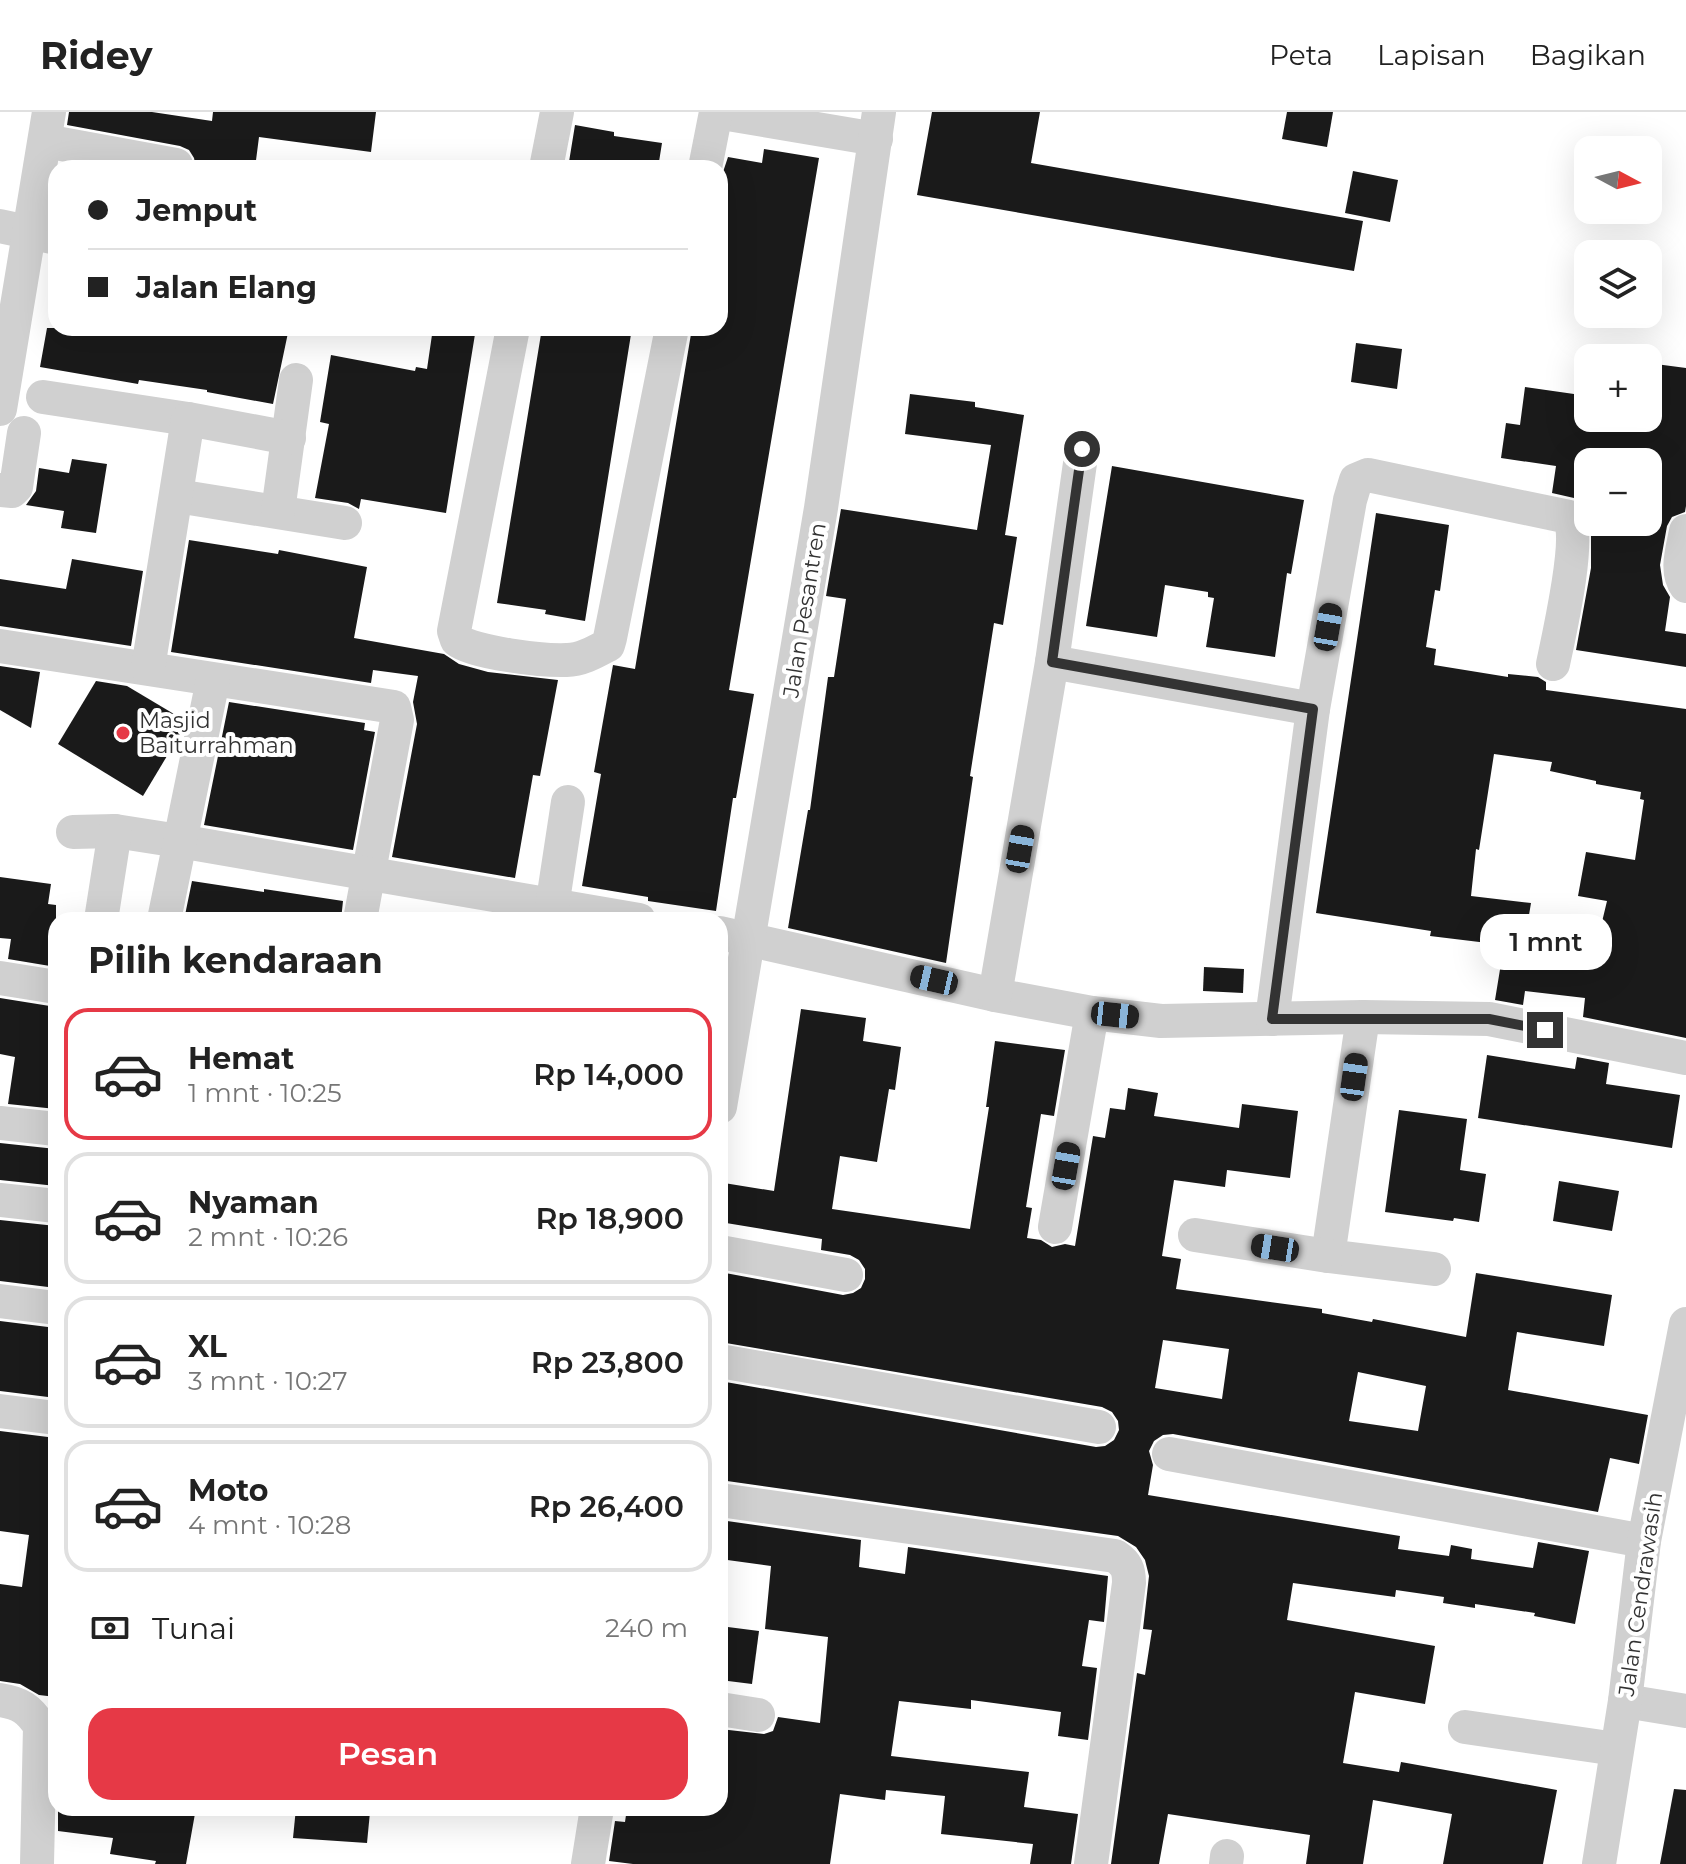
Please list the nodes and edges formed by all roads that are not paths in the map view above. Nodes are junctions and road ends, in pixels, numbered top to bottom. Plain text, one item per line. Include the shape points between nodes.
1 (557, 112) edge
2 (716, 112) edge
3 (878, 125) edge
4 (47, 127) edge
5 (159, 160) edge
6 (548, 160) edge
7 (707, 160) edge
8 (29, 232) edge
9 (511, 336) edge
10 (670, 336) edge
11 (296, 380) dead end
12 (1, 390) edge
13 (43, 397) dead end
14 (188, 419) junction
15 (24, 433) dead end
16 (289, 438) junction
17 (1082, 449) dead end
18 (0, 490) edge
19 (177, 496) junction
20 (278, 511) junction
21 (345, 523) dead end
22 (1686, 531) edge
23 (1686, 586) edge
24 (0, 646) edge
25 (1052, 662) junction
26 (1553, 664) dead end
27 (148, 668) junction
28 (213, 680) junction
29 (1313, 709) junction
30 (568, 802) dead end
31 (115, 831) junction
32 (73, 832) dead end
33 (179, 841) junction
34 (368, 874) junction
35 (102, 912) edge
36 (166, 912) edge
37 (361, 912) edge
38 (547, 912) edge
39 (552, 912) edge
40 (735, 935) edge
41 (0, 978) edge
42 (48, 986) edge
43 (995, 995) junction
44 (1092, 1013) junction
45 (728, 1015) edge
46 (1363, 1017) junction
47 (1272, 1019) junction
48 (1686, 1058) edge
49 (0, 1123) edge
50 (48, 1128) edge
51 (0, 1200) edge
52 (48, 1205) edge
53 (1055, 1227) dead end
54 (1195, 1235) dead end
55 (728, 1253) edge
56 (1328, 1256) junction
57 (1434, 1269) dead end
58 (846, 1275) dead end
59 (0, 1301) edge
60 (48, 1307) edge
61 (1686, 1324) edge
62 (728, 1362) edge
63 (0, 1411) edge
64 (48, 1417) edge
65 (1099, 1427) dead end
66 (1169, 1454) dead end
67 (728, 1501) edge
68 (1644, 1541) junction
69 (0, 1700) edge
70 (1625, 1701) junction
71 (728, 1710) edge
72 (1686, 1711) edge
73 (758, 1715) dead end
74 (1465, 1727) dead end
75 (1616, 1749) junction
76 (596, 1816) edge
77 (37, 1864) edge
78 (588, 1864) edge
79 (1091, 1864) edge
80 (1599, 1864) edge

1 - 6 street
2 - 3 street
2 - 7 street
3 - 40 street, Jalan Pesantren via 821,508
4 - 5 street
4 - 8 street
8 - 12 street
9 - 10 street via 454,631 457,640 475,650 569,660 608,645
11 - 16 street
13 - 14 street
14 - 16 street
14 - 19 street
15 - 18 street via 16,487
16 - 20 street
17 - 25 street
19 - 20 street
19 - 27 street
20 - 21 street
22 - 23 street via 1680,570
24 - 27 street
25 - 29 street
25 - 43 street
26 - 29 street via 1572,546 1569,517 1362,476 1350,500
27 - 28 street
28 - 33 street
28 - 34 street via 394,707 397,720
29 - 47 street
30 - 39 street
31 - 32 street
31 - 33 street
31 - 35 street
33 - 34 street
33 - 36 street
34 - 37 street
34 - 38 street
40 - 43 street
40 - 45 street, Jalan Pesantren
41 - 42 street
43 - 44 street
44 - 47 street via 1161,1021
44 - 53 street
46 - 47 street
46 - 48 street via 1489,1019
46 - 56 street
49 - 50 street
51 - 52 street
54 - 56 street
55 - 58 street
56 - 57 street
59 - 60 street
61 - 68 street, Jalan Cendrawasih
62 - 65 street
63 - 64 street
66 - 68 street
67 - 79 street via 1115,1556 1125,1563 1129,1583
68 - 70 street, Jalan Cendrawasih
69 - 77 street via 30,1710 40,1726
70 - 72 street
70 - 75 street, Jalan Cendrawasih
71 - 73 street
74 - 75 street
75 - 80 street, Jalan Cendrawasih
76 - 78 street

